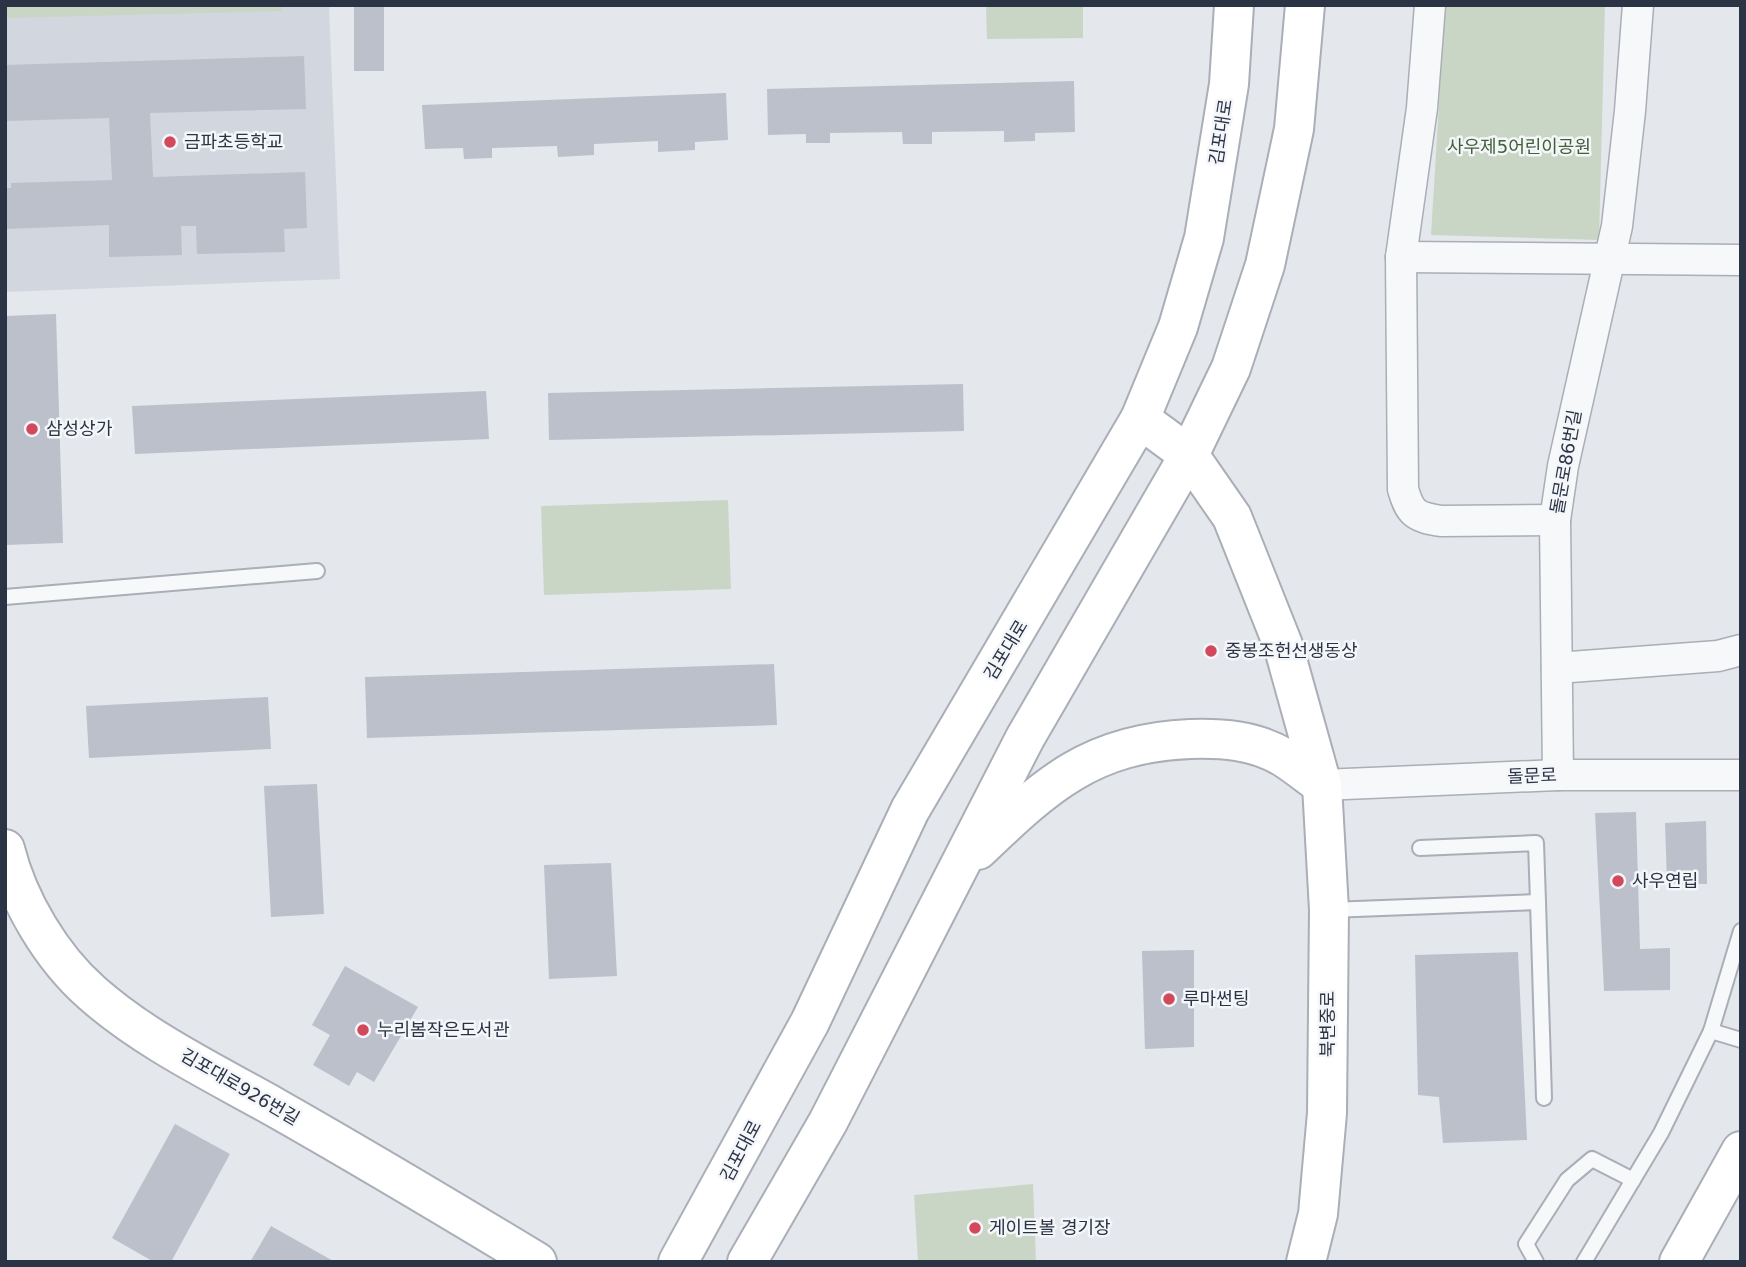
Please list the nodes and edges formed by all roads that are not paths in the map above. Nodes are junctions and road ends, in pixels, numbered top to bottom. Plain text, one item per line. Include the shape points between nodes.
1 (1234, 5) edge
2 (1305, 5) edge
3 (1430, 5) edge
4 (1638, 5) edge
5 (1401, 257) junction
6 (1609, 260) junction
7 (1741, 260) edge
8 (1140, 419) junction
9 (1189, 455) junction
10 (1555, 520) junction
11 (317, 570) dead end
12 (5, 597) edge
13 (1741, 650) edge
14 (1557, 668) junction
15 (1558, 775) junction
16 (1741, 775) edge
17 (1322, 785) junction
18 (1420, 848) dead end
19 (5, 849) edge
20 (954, 874) junction
21 (1538, 902) junction
22 (1329, 910) junction
23 (1741, 931) edge
24 (1712, 1031) junction
25 (1741, 1040) edge
26 (1544, 1098) dead end
27 (1741, 1151) edge
28 (1633, 1180) junction
29 (537, 1262) edge
30 (678, 1262) edge
31 (747, 1262) edge
32 (1306, 1262) edge
33 (1536, 1262) edge
34 (1584, 1262) edge
35 (1679, 1262) edge

1 - 8 main road, 김포대로 via 1229,84 1204,239 1178,327
2 - 9 main road via 1294,129 1265,265 1231,368
3 - 5 street via 1422,108
4 - 6 street, 돌문로86번길 via 1617,226
5 - 6 street
5 - 10 street via 1403,489 1408,508 1422,518 1441,521
6 - 7 street
6 - 10 street, 돌문로86번길
8 - 9 main road, 북변중로
8 - 30 main road, 김포대로 via 911,810 810,1022
9 - 17 main road, 북변중로 via 1231,517 1257,579 1301,702
9 - 20 main road via 1025,738
10 - 14 street, 돌문로86번길
11 - 12 lane
13 - 14 street via 1718,656
14 - 15 street, 돌문로86번길
15 - 16 street, 돌문로
15 - 17 street, 돌문로
17 - 20 main road via 1281,756 1228,737 1161,740 1120,748 1077,767 1020,810
17 - 22 main road, 북변중로
18 - 21 lane via 1536,843
19 - 29 main road, 김포대로926번길 via 37,925 92,993 200,1064
20 - 31 main road via 828,1122
21 - 22 lane
21 - 26 lane
22 - 32 main road, 북변중로 via 1325,1164
23 - 24 lane
24 - 25 lane
24 - 28 lane
27 - 35 main road
28 - 33 lane via 1592,1159 1567,1180 1526,1244
28 - 34 lane

